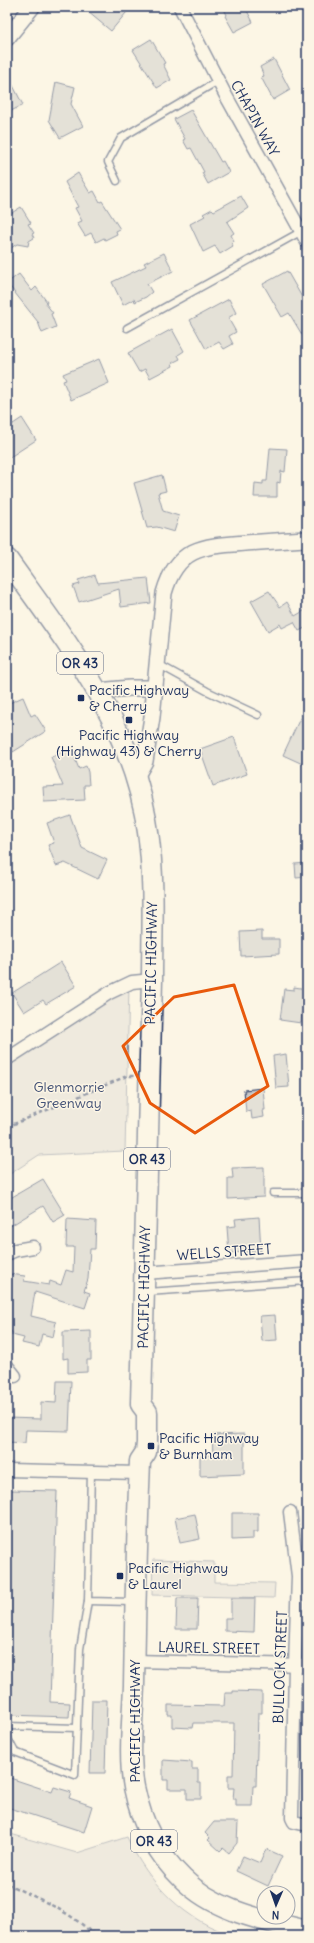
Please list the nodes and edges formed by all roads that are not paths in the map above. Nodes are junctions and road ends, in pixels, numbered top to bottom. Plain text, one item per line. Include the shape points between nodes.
1 (32, 7) edge
2 (180, 7) edge
3 (7, 38) edge
4 (218, 81) junction
5 (117, 181) dead end
6 (304, 230) edge
7 (307, 242) edge
8 (127, 328) dead end
9 (307, 539) edge
10 (7, 559) edge
11 (158, 664) junction
12 (156, 688) junction
13 (98, 691) junction
14 (258, 715) dead end
15 (136, 777) junction
16 (152, 980) junction
17 (7, 1059) edge
18 (273, 1193) dead end
19 (307, 1193) edge
20 (33, 1247) dead end
21 (7, 1254) edge
22 (307, 1261) edge
23 (307, 1281) edge
24 (144, 1283) junction
25 (7, 1366) edge
26 (16, 1376) dead end
27 (139, 1467) junction
28 (7, 1470) edge
29 (91, 1472) junction
30 (290, 1512) dead end
31 (88, 1601) junction
32 (136, 1602) junction
33 (134, 1661) junction
34 (295, 1665) junction
35 (307, 1665) edge
36 (7, 1726) edge
37 (77, 1728) junction
38 (7, 1737) edge
39 (307, 1825) edge
40 (307, 1931) edge

1 - 3 street
2 - 4 street, CHAPIN WAY
4 - 5 lane via 121,138 108,162
4 - 6 street, CHAPIN WAY
6 - 7 street, CHAPIN WAY
6 - 8 lane
9 - 11 street via 210,545 183,559 168,580 164,593
10 - 13 main road, PACIFIC HIGHWAY / OR 43 via 71,648
11 - 12 street
11 - 14 lane via 206,691
12 - 13 street
12 - 15 street via 145,761
13 - 15 main road, PACIFIC HIGHWAY / OR 43 via 127,751
15 - 16 main road, PACIFIC HIGHWAY / OR 43 via 148,832 151,860
16 - 17 street via 132,982 109,993
16 - 24 main road, PACIFIC HIGHWAY / OR 43
18 - 19 lane
20 - 21 street
22 - 24 street, WELLS STREET
23 - 24 lane
24 - 27 main road, PACIFIC HIGHWAY / OR 43 via 141,1404 134,1412 133,1453
25 - 26 street
27 - 29 street
27 - 32 main road, PACIFIC HIGHWAY / OR 43
28 - 29 street
29 - 31 lane
30 - 34 street, BULLOCK STREET via 298,1576
31 - 32 lane
31 - 37 lane via 80,1649
32 - 33 main road, PACIFIC HIGHWAY / OR 43
33 - 34 street, LAUREL STREET
33 - 40 main road, PACIFIC HIGHWAY / OR 43 via 134,1786 146,1828 155,1843 183,1880 203,1895 246,1914
34 - 35 street, LAUREL STREET
34 - 39 street, BULLOCK STREET via 292,1818 294,1822
36 - 37 lane
37 - 38 lane via 76,1775 15,1752

